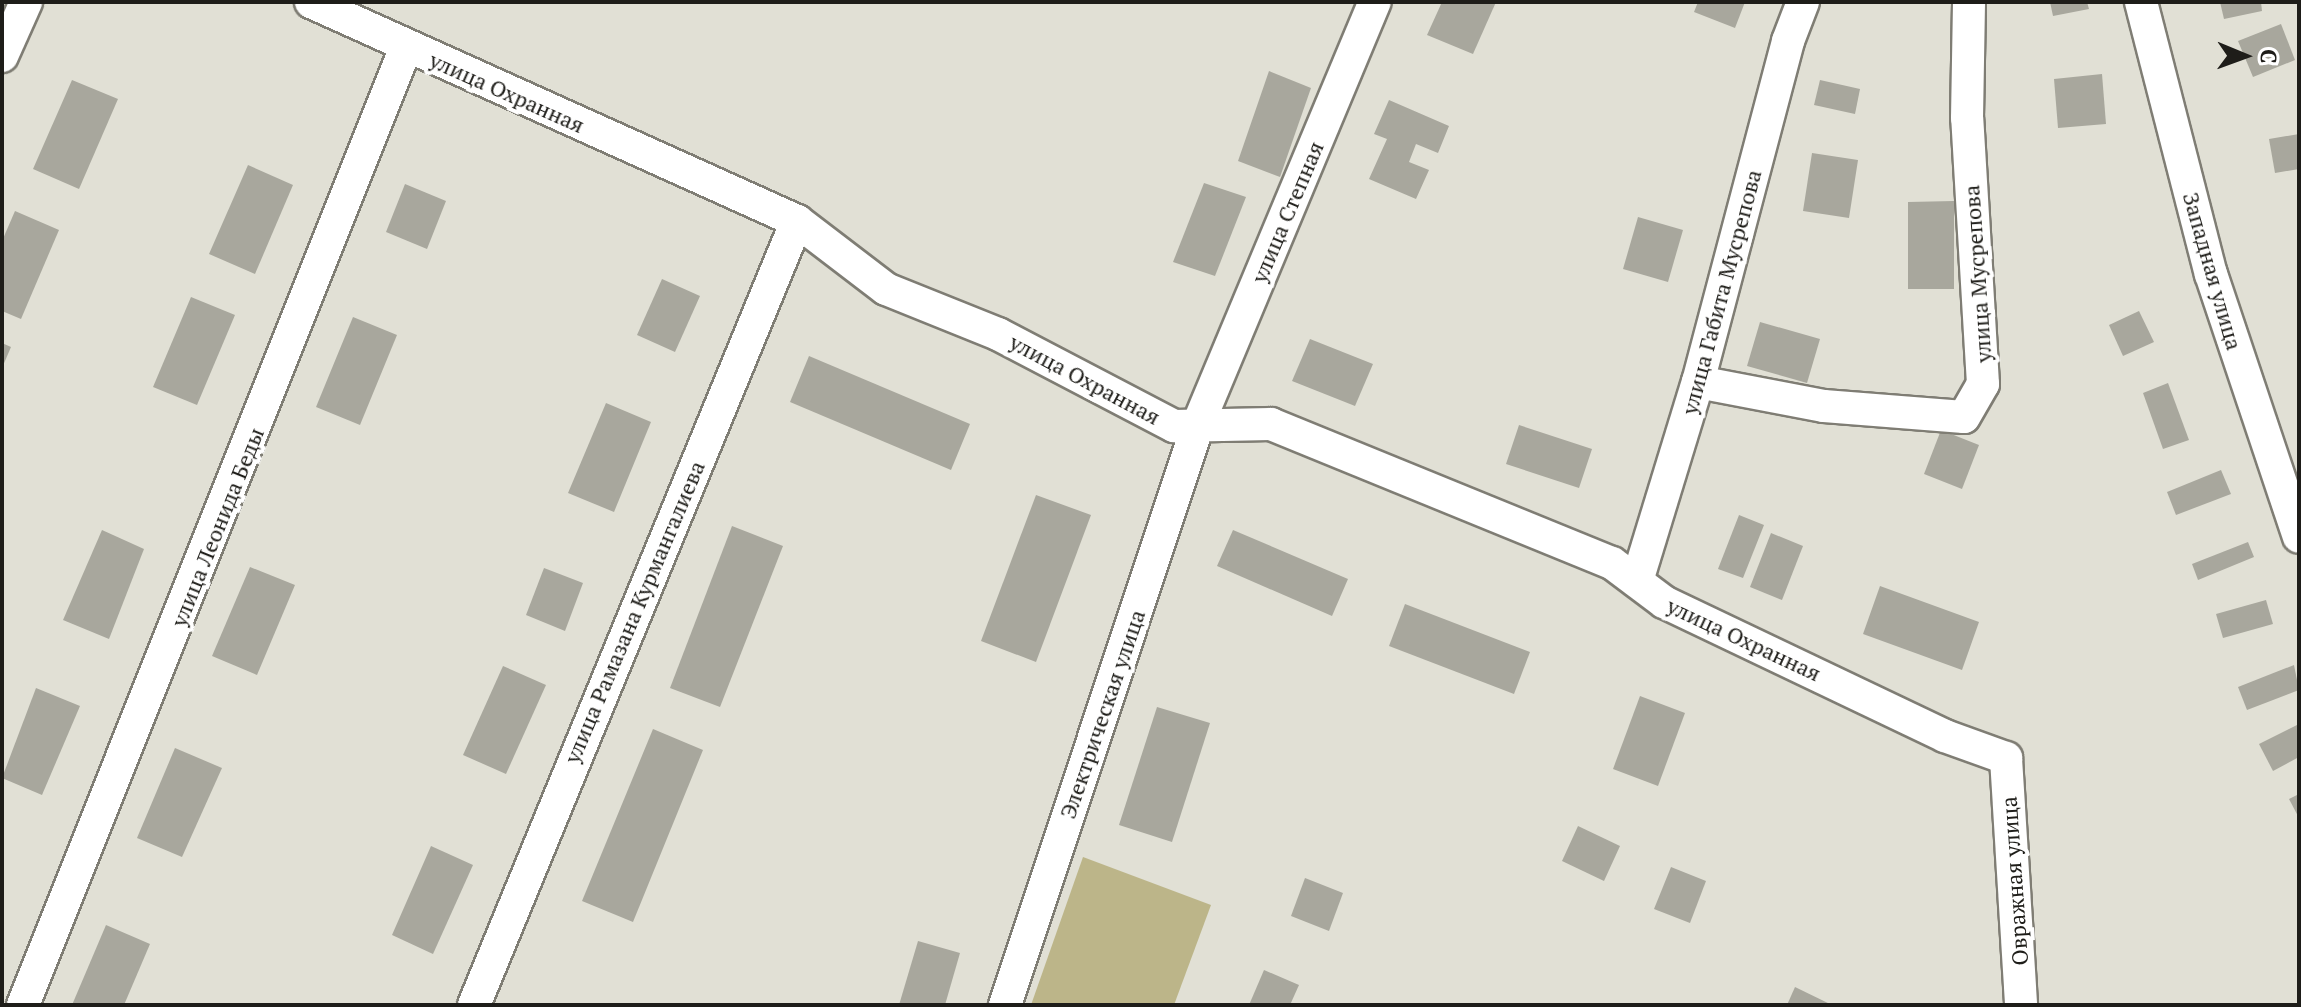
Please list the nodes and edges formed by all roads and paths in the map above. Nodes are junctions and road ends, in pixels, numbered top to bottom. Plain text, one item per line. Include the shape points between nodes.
1 (26, 2) edge
2 (311, 2) edge
3 (1375, 2) edge
4 (1803, 2) edge
5 (1969, 2) edge
6 (2141, 2) edge
7 (406, 47) junction
8 (2, 56) edge
9 (797, 221) junction
10 (1698, 382) junction
11 (1199, 422) junction
12 (2299, 537) edge
13 (1637, 581) junction
14 (2006, 758) joint
15 (23, 1005) edge
16 (474, 1005) edge
17 (1005, 1005) edge
18 (2021, 1005) edge

1 - 8 street
2 - 7 street, улица Охранная
3 - 11 street, улица Степная
4 - 10 street, улица Габита Мусрепова via 1788,41
5 - 10 street, улица Мусрепова via 1967,118 1983,384 1964,417 1824,406
6 - 12 street, Западная улица via 2211,274
7 - 9 street, улица Охранная
7 - 15 street, улица Леонида Беды
9 - 11 street, улица Охранная via 886,289 998,334 1174,426
9 - 16 street, улица Рамазана Курмангалиева
10 - 13 street, улица Габита Мусрепова
11 - 13 street, улица Охранная via 1271,424 1612,563
11 - 17 street, Электрическая улица
13 - 14 street, улица Охранная via 1664,602 1945,736
14 - 18 street, Овражная улица

